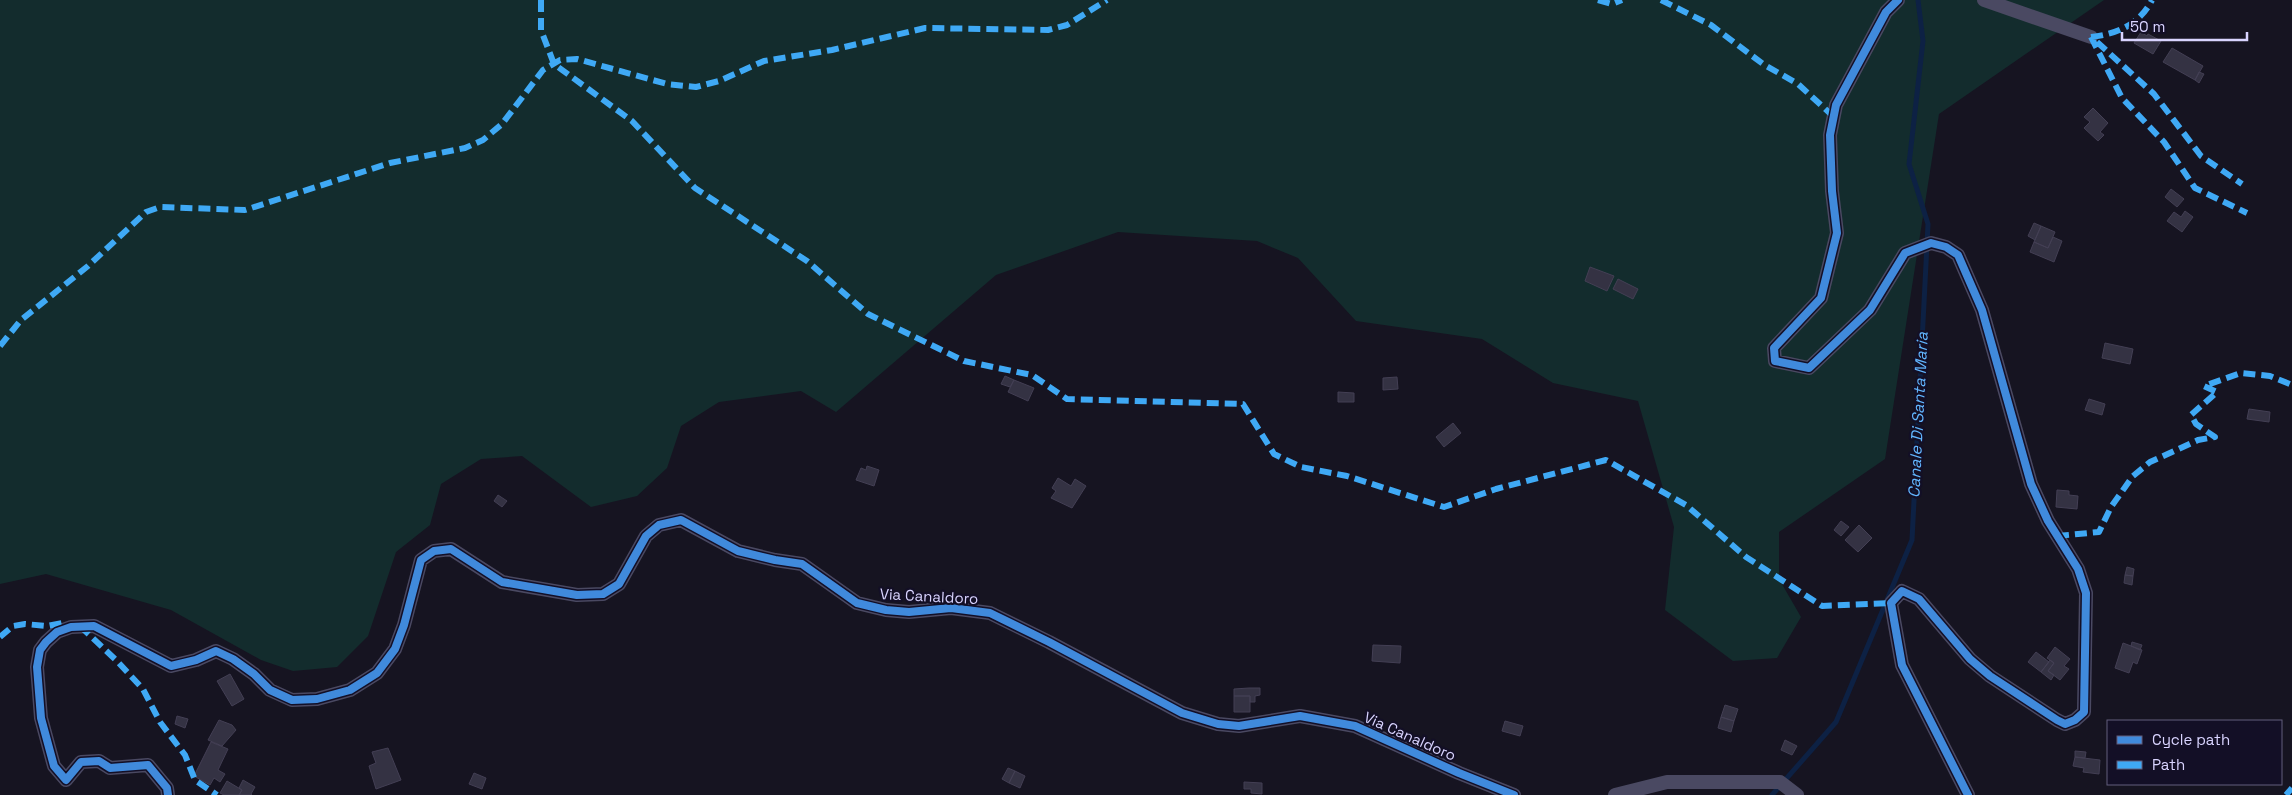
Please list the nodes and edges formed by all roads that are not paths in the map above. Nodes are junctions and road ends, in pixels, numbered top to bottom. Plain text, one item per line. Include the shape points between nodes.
1 (1898, 0) edge
2 (1984, 0) edge
3 (2091, 37) dead end
4 (168, 795) edge
5 (1514, 795) edge
6 (1616, 795) edge
7 (1797, 795) edge
8 (1968, 795) edge

1 - 8 street via 1886,12 1836,104 1830,135 1837,233 1820,298 1774,348 1775,361 1809,368 1870,310 1905,253 1931,243 1958,255 1982,310 2031,484 2048,521 2078,569 2086,593 2087,612 2084,712 2065,724 1990,676 1970,659 1919,599 1902,591 1891,603 1902,665
2 - 3 street
4 - 5 street, Via Canaldoro via 167,788 148,765 110,768 99,761 81,762 66,780 54,766 41,718 36,667 40,650 57,632 71,627 94,626 171,666 196,660 216,650 254,674 270,690 292,700 316,699 350,690 377,674 395,649 421,560 434,551 451,549 502,582 577,595 602,594 619,584 646,536 659,524 681,520 738,551 802,564 856,604 909,612 951,608 990,613 1182,713 1218,724 1239,726 1300,716 1355,726
6 - 7 street via 1667,782 1780,782

